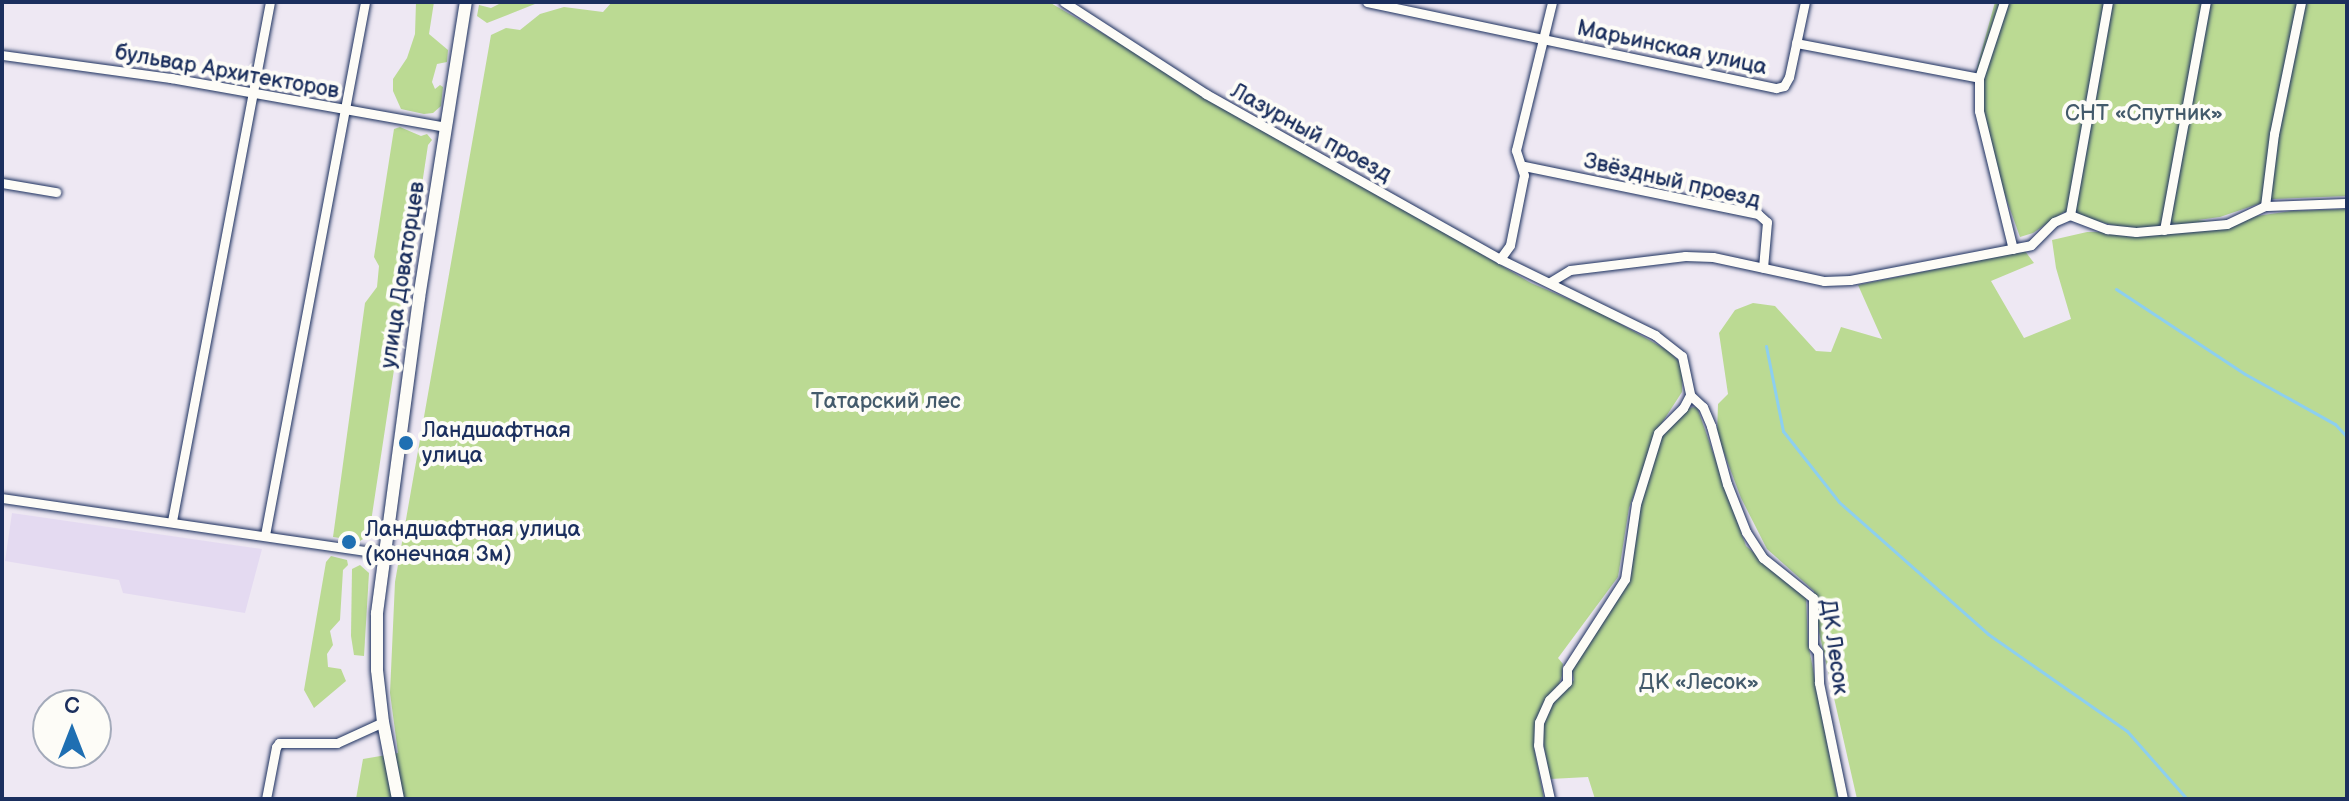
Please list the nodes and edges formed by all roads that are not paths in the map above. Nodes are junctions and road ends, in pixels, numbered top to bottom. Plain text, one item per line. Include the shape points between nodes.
1 (270, 2) edge
2 (365, 2) edge
3 (466, 2) edge
4 (1064, 2) edge
5 (1367, 2) edge
6 (1552, 2) edge
7 (1805, 2) edge
8 (2004, 2) edge
9 (2108, 2) edge
10 (2206, 2) edge
11 (2301, 2) edge
12 (1544, 39) junction
13 (1796, 43) junction
14 (2, 55) edge
15 (1979, 78) junction
16 (252, 94) junction
17 (345, 110) junction
18 (446, 127) junction
19 (1524, 166) junction
20 (2, 183) edge
21 (56, 192) dead end
22 (2347, 203) edge
23 (2265, 206) junction
24 (2070, 215) junction
25 (2164, 230) junction
26 (2013, 249) junction
27 (1500, 259) junction
28 (1763, 268) junction
29 (1550, 282) junction
30 (1690, 395) junction
31 (2, 498) edge
32 (172, 521) junction
33 (265, 535) junction
34 (384, 554) junction
35 (383, 722) junction
36 (266, 799) edge
37 (398, 799) edge
38 (1550, 799) edge
39 (1843, 799) edge

1 - 16 street
2 - 17 street
3 - 18 main road, улица Доваторцев
4 - 27 street, Лазурный проезд via 1206,94
5 - 12 street, Марьинская улица
6 - 12 street
7 - 13 street, Марьинская улица
8 - 15 street
9 - 24 street
10 - 25 street
11 - 23 street
12 - 13 street, Марьинская улица via 1776,88 1789,77
12 - 19 street via 1516,150
13 - 15 street, Марьинская улица
14 - 16 street, бульвар Архитекторов
15 - 26 street via 1979,111
16 - 17 street, бульвар Архитекторов
16 - 32 street
17 - 18 street, бульвар Архитекторов
17 - 33 street
18 - 34 main road, улица Доваторцев
19 - 27 street via 1510,245
19 - 28 street, Звёздный проезд via 1758,214 1767,222
20 - 21 street
22 - 23 street
23 - 25 street via 2227,224
24 - 25 street via 2107,229
24 - 26 street via 2054,222 2031,245
26 - 28 street via 1850,280 1824,281
27 - 29 street, Лазурный проезд
28 - 29 street via 1685,256 1570,270
29 - 30 street, ДК Лесок via 1655,335 1682,356
30 - 38 street via 1658,433 1636,504 1625,579 1539,722 1538,745
30 - 39 street, ДК Лесок via 1703,407 1711,426 1746,532 1763,558 1813,598 1813,646
31 - 32 street
32 - 33 street
33 - 34 street
34 - 35 main road, улица Доваторцев via 377,613
35 - 36 street via 337,743 279,743
35 - 37 main road, улица Доваторцев

